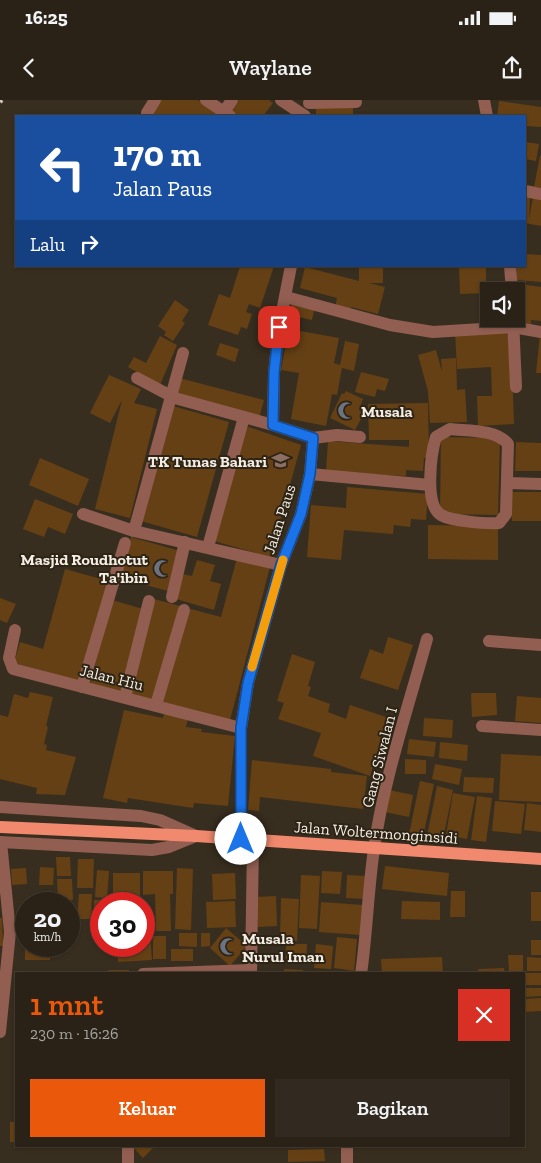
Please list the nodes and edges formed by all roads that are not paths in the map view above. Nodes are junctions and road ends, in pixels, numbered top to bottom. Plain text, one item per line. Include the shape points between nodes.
1 (155, 100) edge
2 (206, 100) edge
3 (232, 100) edge
4 (281, 100) edge
5 (484, 100) edge
6 (356, 102) dead end
7 (308, 109) edge
8 (146, 113) dead end
9 (225, 115) edge
10 (487, 115) edge
11 (526, 191) edge
12 (541, 194) edge
13 (291, 267) edge
14 (510, 267) edge
15 (511, 282) edge
16 (286, 297) junction
17 (480, 327) edge
18 (513, 327) edge
19 (525, 327) edge
20 (541, 332) edge
21 (183, 353) dead end
22 (137, 378) dead end
23 (516, 386) dead end
24 (171, 396) junction
25 (244, 417) junction
26 (273, 425) junction
27 (360, 437) dead end
28 (313, 438) junction
29 (310, 474) junction
30 (507, 484) junction
31 (541, 484) edge
32 (430, 485) junction
33 (83, 514) dead end
34 (134, 531) junction
35 (185, 542) junction
36 (124, 543) dead end
37 (208, 547) junction
38 (281, 565) junction
39 (172, 597) dead end
40 (150, 601) dead end
41 (184, 610) dead end
42 (15, 630) dead end
43 (427, 639) dead end
44 (489, 641) dead end
45 (541, 645) edge
46 (82, 687) junction
47 (125, 696) junction
48 (156, 705) junction
49 (482, 726) dead end
50 (241, 728) junction
51 (541, 730) edge
52 (0, 807) edge
53 (0, 827) edge
54 (196, 836) junction
55 (247, 840) junction
56 (0, 842) edge
57 (374, 848) junction
58 (541, 859) edge
59 (251, 972) edge
60 (361, 972) edge
61 (1, 1005) edge
62 (0, 1032) edge
63 (128, 1147) edge
64 (347, 1147) edge
65 (128, 1163) edge
66 (347, 1163) edge

1 - 8 street
2 - 9 street
3 - 9 street
4 - 7 street
5 - 10 street
6 - 7 street
11 - 12 street
13 - 16 street
14 - 15 street
16 - 17 street via 390,325 433,332
16 - 26 street via 274,373
18 - 23 street
19 - 20 street
21 - 24 street
22 - 24 street
24 - 25 street
24 - 34 street
25 - 26 street
25 - 37 street
26 - 28 street
27 - 28 street
28 - 29 street, Jalan Paus
29 - 32 street
29 - 38 street, Jalan Paus via 301,514
30 - 31 street
30 - 32 street via 506,514 502,520 493,523 441,515 434,509
30 - 32 street via 509,451 504,439 493,434 450,429 436,437
33 - 34 street
34 - 35 street
35 - 37 street
35 - 39 street
36 - 46 street
37 - 38 street
38 - 50 street, Jalan Paus via 248,683
40 - 47 street
41 - 48 street
42 - 46 street, Jalan Hiu via 9,654 11,667
43 - 57 street, Gang Siwalan I via 386,788
44 - 45 street
46 - 47 street, Jalan Hiu
47 - 48 street, Jalan Hiu
48 - 50 street, Jalan Hiu
49 - 51 street
50 - 55 street, Jalan Paus
52 - 54 street via 142,816 160,820
53 - 54 main road, Jalan Woltermonginsidi
54 - 55 main road, Jalan Woltermonginsidi
54 - 56 street via 152,850
55 - 57 main road, Jalan Woltermonginsidi
55 - 59 street, Jalan Paus
56 - 61 street via 10,932
57 - 58 main road, Jalan Woltermonginsidi
57 - 60 street, Gang Siwalan I
61 - 62 street
63 - 65 street
64 - 66 street

